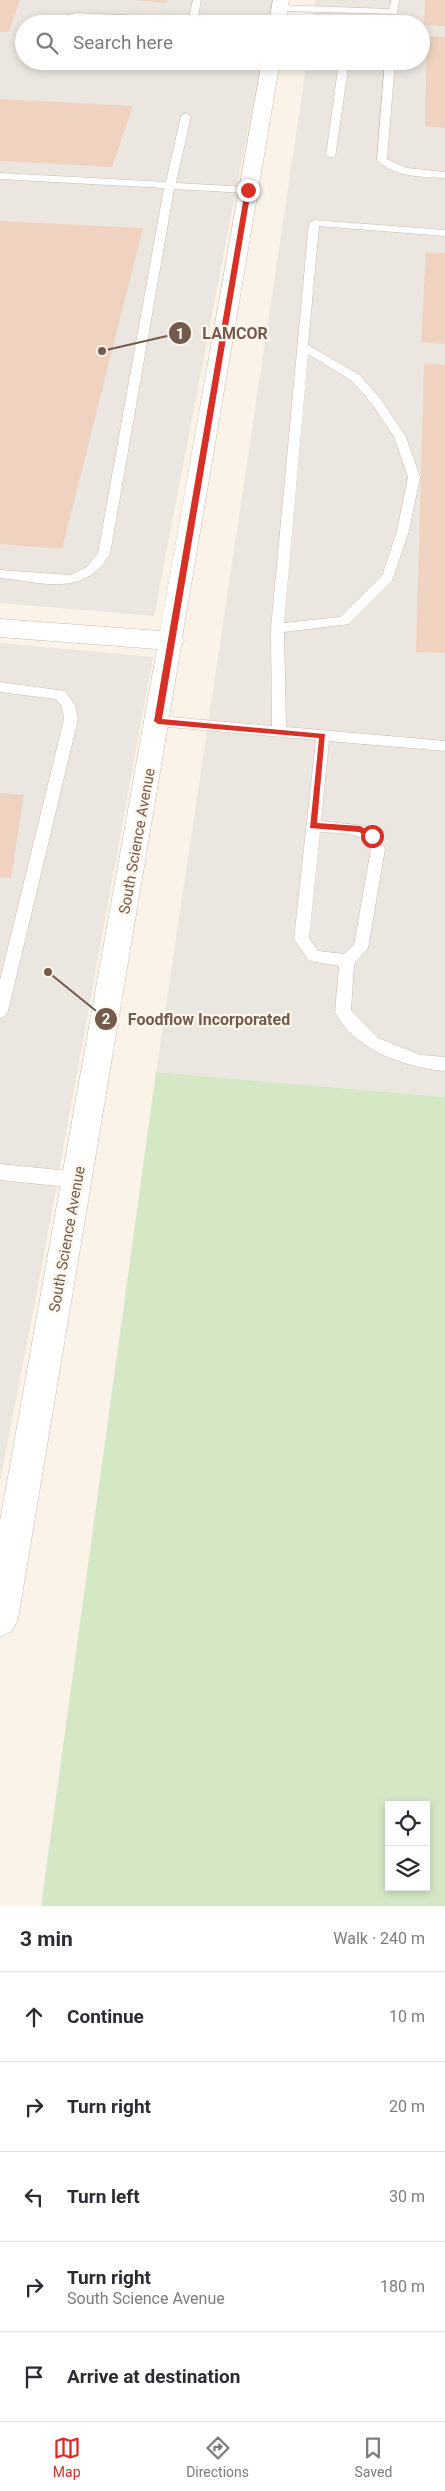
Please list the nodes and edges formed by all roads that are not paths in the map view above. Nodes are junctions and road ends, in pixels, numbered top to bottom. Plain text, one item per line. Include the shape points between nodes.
1 (197, 0) edge
2 (395, 0) edge
3 (280, 11) edge
4 (394, 12) junction
5 (194, 15) edge
6 (394, 15) edge
7 (269, 70) edge
8 (342, 70) edge
9 (389, 70) edge
10 (186, 116) dead end
11 (331, 156) dead end
12 (445, 175) edge
13 (0, 176) edge
14 (170, 185) junction
15 (248, 190) junction
16 (445, 233) edge
17 (302, 346) junction
18 (0, 574) edge
19 (0, 628) edge
20 (277, 628) junction
21 (172, 641) junction
22 (0, 687) edge
23 (158, 721) junction
24 (279, 732) junction
25 (323, 736) junction
26 (445, 746) edge
27 (313, 826) junction
28 (346, 961) junction
29 (0, 1012) edge
30 (445, 1064) edge
31 (0, 1172) edge
32 (78, 1180) junction
33 (0, 1619) edge

1 - 5 lane
2 - 4 lane
3 - 4 lane
4 - 6 lane
7 - 15 street, South Science Avenue
8 - 11 lane
9 - 12 lane via 382,160 392,168
10 - 14 lane
13 - 14 lane
14 - 15 lane
14 - 18 lane via 104,554 91,570 72,580
15 - 21 street, South Science Avenue
16 - 17 lane via 314,224
17 - 20 lane
17 - 20 lane via 356,378 376,401 400,437 414,477 403,531 388,578 344,621
19 - 21 street
20 - 24 lane
21 - 23 street, South Science Avenue
22 - 29 lane via 60,695 68,705 71,719
23 - 24 lane
23 - 32 street, South Science Avenue
24 - 25 lane
25 - 26 lane
25 - 27 lane
27 - 28 lane via 301,940 314,956
27 - 28 lane via 360,830 372,836 378,850 361,948
28 - 30 lane via 344,1012 372,1042 420,1062
31 - 32 lane
32 - 33 street, South Science Avenue

